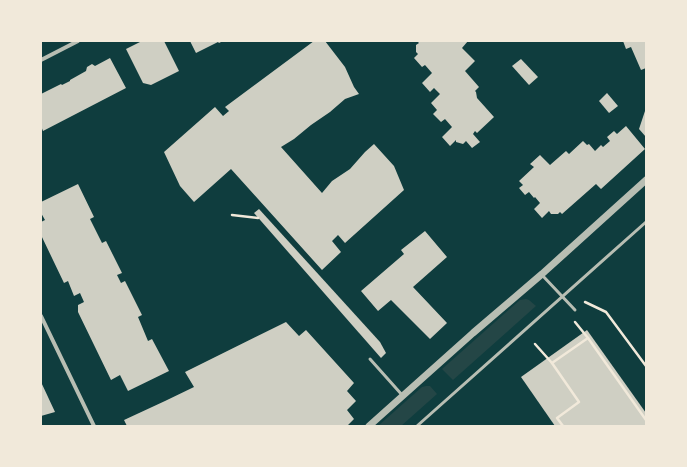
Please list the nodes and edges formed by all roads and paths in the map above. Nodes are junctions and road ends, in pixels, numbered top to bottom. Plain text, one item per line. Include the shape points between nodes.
1 (78, 41) edge
2 (41, 60) edge
3 (646, 180) edge
4 (232, 215) dead end
5 (258, 218) dead end
6 (646, 222) edge
7 (542, 274) junction
8 (563, 297) junction
9 (584, 302) dead end
10 (575, 310) dead end
11 (41, 316) edge
12 (583, 332) dead end
13 (588, 338) junction
14 (535, 344) dead end
15 (370, 359) dead end
16 (552, 363) junction
17 (646, 366) edge
18 (403, 396) junction
19 (646, 420) edge
20 (94, 426) edge
21 (369, 426) edge
22 (417, 426) edge
23 (562, 426) edge

1 - 2 street
3 - 7 street
4 - 5 path
6 - 8 lane
7 - 8 lane
7 - 18 street
8 - 10 lane
8 - 22 lane
9 - 17 path via 606,312
11 - 20 street
12 - 13 path
13 - 16 path
13 - 19 path
14 - 16 path
15 - 18 lane
16 - 23 path via 579,402 557,418
18 - 21 street

